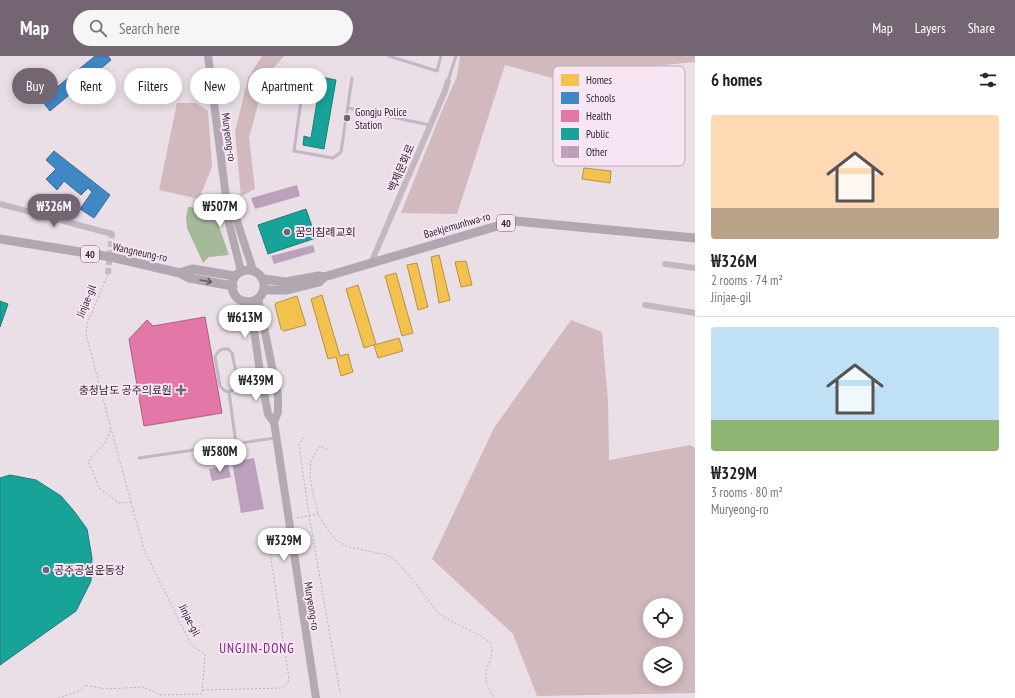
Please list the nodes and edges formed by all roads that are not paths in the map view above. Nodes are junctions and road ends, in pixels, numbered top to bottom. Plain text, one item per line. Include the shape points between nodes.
1 (208, 56) edge
2 (389, 56) edge
3 (442, 56) edge
4 (456, 56) edge
5 (352, 78) dead end
6 (448, 81) joint
7 (300, 104) edge
8 (348, 108) junction
9 (430, 125) junction
10 (226, 197) junction
11 (0, 204) edge
12 (112, 234) dead end
13 (695, 238) edge
14 (0, 239) edge
15 (371, 263) junction
16 (664, 264) dead end
17 (695, 268) edge
18 (253, 270) junction
19 (180, 273) junction
20 (238, 274) junction
21 (324, 276) junction
22 (263, 279) junction
23 (233, 286) junction
24 (261, 294) junction
25 (246, 301) junction
26 (645, 305) dead end
27 (695, 313) edge
28 (229, 392) junction
29 (274, 422) junction
30 (276, 437) junction
31 (236, 444) junction
32 (139, 458) dead end
33 (316, 698) edge

1 - 10 main road, Muryeong-ro
2 - 3 lane via 436,71
4 - 6 lane
5 - 8 lane
6 - 9 street, 백제문화로
7 - 8 lane via 294,150 333,158 341,152
8 - 9 lane
9 - 15 street, 백제문화로
10 - 18 main road, Muryeong-ro
10 - 20 main road, Muryeong-ro
11 - 12 street
13 - 15 main road, Baekjemunhwa-ro / 40 via 516,221
14 - 19 main road, Wangneung-ro / 40 via 111,257
15 - 21 main road, Baekjemunhwa-ro / 40
16 - 17 street
18 - 20 main road, 40
18 - 22 main road
19 - 20 main road, Wangneung-ro / 40 via 192,269
19 -> 23 main road, Wangneung-ro / 40 via 189,278
20 - 23 main road
21 - 22 main road, Baekjemunhwa-ro / 40 via 286,282
21 - 24 main road, Baekjemunhwa-ro / 40 via 320,282
22 - 24 main road
23 - 25 main road via 238,298
24 - 25 main road, Baekjemunhwa-ro / 40 via 251,301
24 - 29 main road, Muryeong-ro via 278,396 278,412
25 - 29 main road, Muryeong-ro via 252,316 268,414
26 - 27 street
28 - 28 lane via 238,382 232,352 223,349 216,353 215,357 220,386
28 - 31 lane
29 - 30 main road, Muryeong-ro
30 - 31 lane
30 - 33 main road, Muryeong-ro
31 - 32 lane

